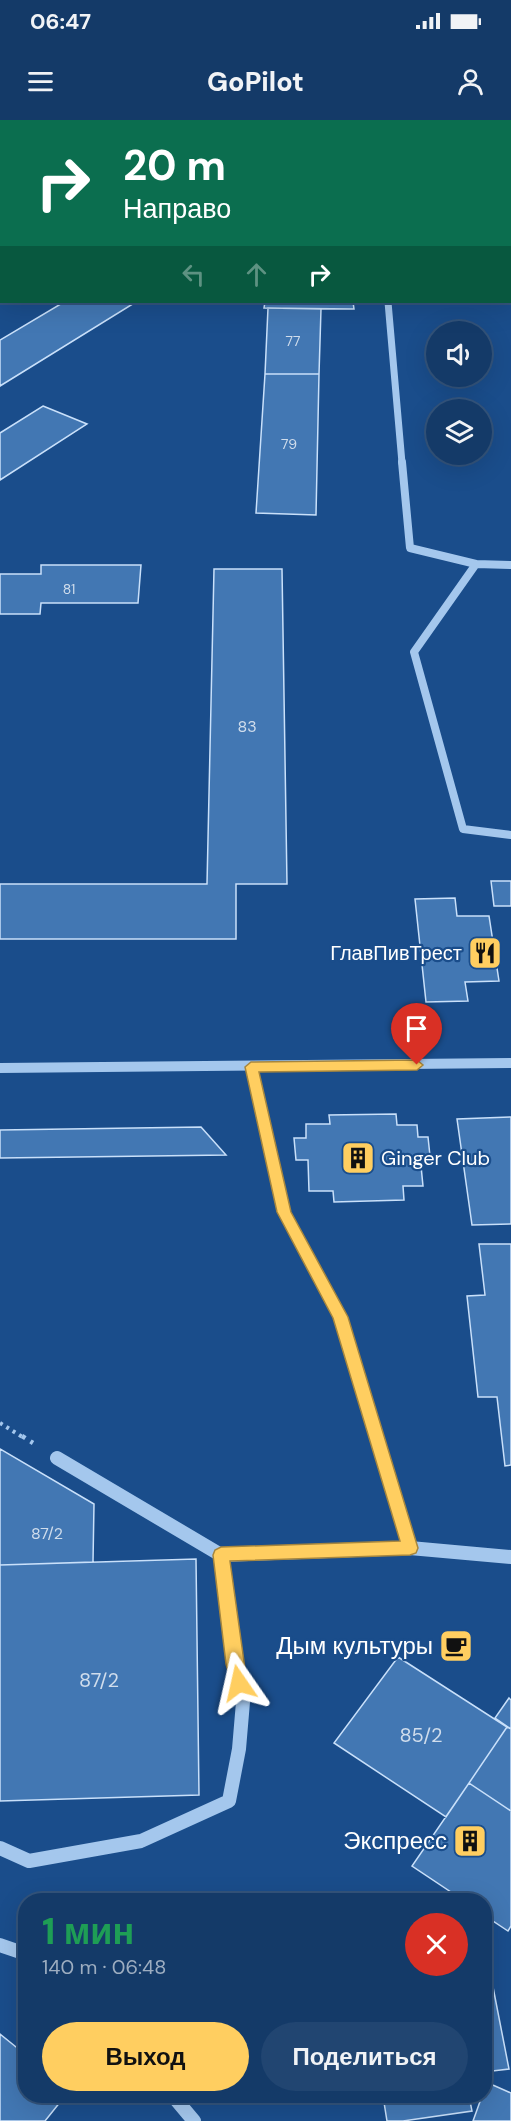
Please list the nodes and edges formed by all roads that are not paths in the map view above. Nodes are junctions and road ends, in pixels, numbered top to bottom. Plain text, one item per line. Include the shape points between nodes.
1 (388, 303) edge
2 (476, 564) junction
3 (511, 565) edge
4 (511, 835) edge
5 (511, 1063) edge
6 (251, 1067) junction
7 (0, 1068) edge
8 (57, 1458) dead end
9 (410, 1548) junction
10 (221, 1555) junction
11 (511, 1557) edge
12 (0, 1848) edge
13 (0, 1945) edge
14 (18, 1951) edge
15 (179, 2103) edge
16 (194, 2121) edge

1 - 2 street via 410,548
2 - 3 street
2 - 4 street via 414,652 463,829
5 - 6 street
6 - 7 street
6 - 9 street via 284,1212 340,1317
8 - 10 street
9 - 10 street
9 - 11 street
10 - 12 street via 234,1664 243,1702 229,1801 141,1841 29,1861
13 - 14 street
15 - 16 street

